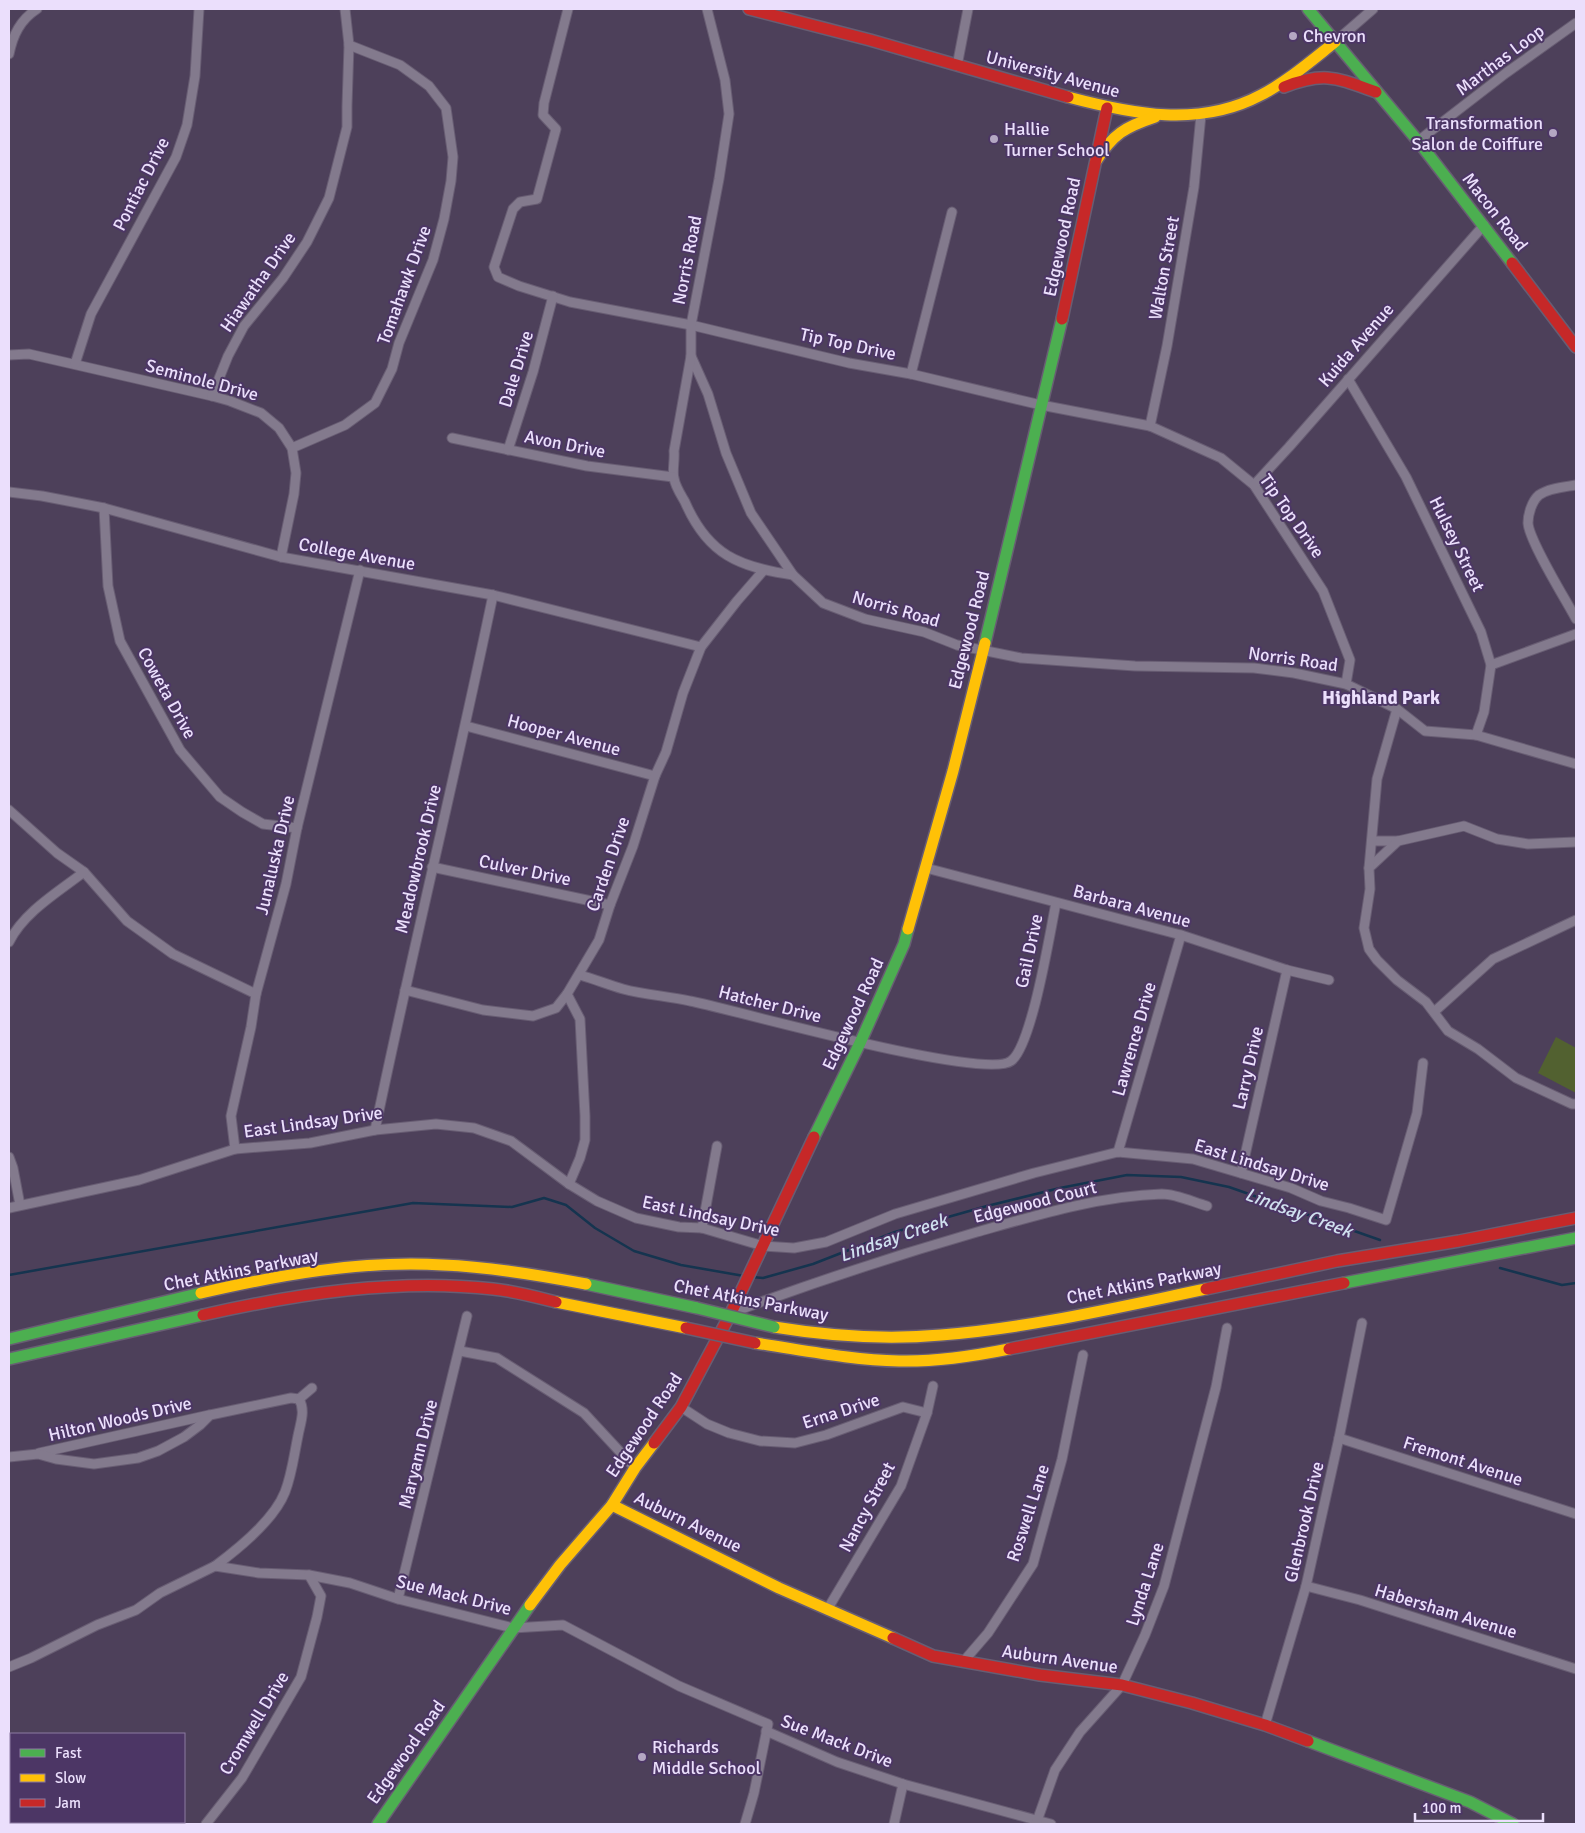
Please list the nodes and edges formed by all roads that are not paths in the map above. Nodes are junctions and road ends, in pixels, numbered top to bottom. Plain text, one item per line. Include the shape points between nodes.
1 (37, 9) edge
2 (199, 9) edge
3 (345, 9) edge
4 (568, 9) edge
5 (707, 9) edge
6 (749, 9) edge
7 (968, 9) edge
8 (1308, 9) edge
9 (1373, 9) edge
10 (1576, 23) edge
11 (1335, 42) junction
12 (350, 45) junction
13 (9, 54) edge
14 (957, 66) junction
15 (1378, 93) junction
16 (1263, 96) junction
17 (1108, 108) junction
18 (1160, 115) junction
19 (1201, 115) junction
20 (1418, 141) junction
21 (1096, 161) junction
22 (952, 212) dead end
23 (1484, 225) junction
24 (553, 296) junction
25 (691, 325) junction
26 (1576, 347) edge
27 (9, 355) edge
28 (691, 356) junction
29 (75, 364) junction
30 (911, 374) junction
31 (1348, 379) junction
32 (212, 396) junction
33 (1041, 405) junction
34 (1150, 426) junction
35 (452, 438) dead end
36 (292, 448) junction
37 (508, 450) junction
38 (673, 477) junction
39 (1576, 485) edge
40 (1254, 486) junction
41 (9, 492) edge
42 (104, 508) junction
43 (281, 557) junction
44 (360, 570) junction
45 (763, 571) junction
46 (793, 575) junction
47 (493, 595) junction
48 (1576, 619) edge
49 (1576, 634) edge
50 (701, 647) junction
51 (982, 650) junction
52 (1491, 665) junction
53 (1346, 684) junction
54 (1397, 709) junction
55 (466, 726) junction
56 (1476, 735) junction
57 (1576, 764) edge
58 (655, 776) junction
59 (9, 810) edge
60 (297, 828) junction
61 (1372, 841) junction
62 (1398, 841) junction
63 (1576, 842) edge
64 (432, 868) junction
65 (926, 868) junction
66 (1370, 868) junction
67 (84, 872) junction
68 (1056, 903) junction
69 (610, 905) junction
70 (1576, 920) edge
71 (1181, 935) junction
72 (9, 942) edge
73 (1287, 970) junction
74 (580, 975) junction
75 (1329, 980) dead end
76 (405, 990) junction
77 (256, 994) junction
78 (567, 994) junction
79 (1034, 1006) joint
80 (1434, 1012) junction
81 (860, 1043) junction
82 (1423, 1062) dead end
83 (1576, 1104) edge
84 (375, 1130) junction
85 (717, 1146) dead end
86 (235, 1149) junction
87 (1118, 1152) junction
88 (9, 1157) edge
89 (1241, 1173) junction
90 (569, 1184) junction
91 (20, 1205) junction
92 (1207, 1206) dead end
93 (9, 1208) edge
94 (1576, 1212) edge
95 (1576, 1218) edge
96 (702, 1228) junction
97 (1514, 1229) junction
98 (1576, 1239) edge
99 (763, 1246) junction
100 (731, 1313) junction
101 (467, 1316) dead end
102 (1362, 1323) dead end
103 (1227, 1328) dead end
104 (9, 1339) edge
105 (460, 1351) junction
106 (1083, 1355) dead end
107 (9, 1359) edge
108 (933, 1386) dead end
109 (312, 1388) dead end
110 (299, 1399) junction
111 (681, 1407) junction
112 (927, 1413) junction
113 (210, 1415) junction
114 (1339, 1438) junction
115 (38, 1454) junction
116 (9, 1457) edge
117 (635, 1468) junction
118 (612, 1505) junction
119 (1576, 1514) edge
120 (214, 1566) junction
121 (309, 1575) junction
122 (1306, 1586) junction
123 (398, 1599) junction
124 (827, 1610) junction
125 (513, 1628) junction
126 (963, 1662) junction
127 (9, 1667) edge
128 (1576, 1669) edge
129 (1122, 1686) junction
130 (1265, 1725) junction
131 (766, 1731) junction
132 (903, 1784) junction
133 (1037, 1822) edge
134 (206, 1824) edge
135 (378, 1824) edge
136 (745, 1824) edge
137 (894, 1824) edge
138 (1051, 1824) edge
139 (1512, 1824) edge

1 - 13 street via 18,28
2 - 29 street, Pontiac Drive via 195,76 187,125 176,157 91,314
3 - 12 street, Hiawatha Drive
4 - 24 street, Tip Top Drive via 544,102 543,115 556,128 537,199 520,202 512,208 494,267 498,276
5 - 25 street, Norris Road via 725,80 729,114
6 - 14 main road, University Avenue via 909,50
7 - 14 street
8 - 11 main road, Macon Road
9 - 11 street
10 - 20 street, Marthas Loop
11 - 15 main road, Macon Road
11 - 16 main road, University Avenue
12 - 32 street, Hiawatha Drive via 346,106 348,127 329,198 307,242 244,326
12 - 36 street, Tomahawk Drive via 400,65 429,86 446,108 453,157 451,181 433,260 392,369 375,403 345,425
14 - 17 main road, University Avenue
15 - 16 main road via 1326,76 1297,82
15 - 20 main road, Macon Road
16 - 19 main road, University Avenue via 1230,109
17 - 18 main road, University Avenue
17 - 21 main road, Edgewood Road
18 - 19 main road, University Avenue
18 - 21 main road via 1125,127 1107,144
19 - 34 street, Walton Street via 1194,187
20 - 23 main road, Macon Road
21 - 33 main road, Edgewood Road
22 - 30 street
23 - 26 main road, Macon Road
23 - 31 street, Kuida Avenue
24 - 25 street, Tip Top Drive
24 - 37 street, Dale Drive
25 - 28 street, Norris Road
25 - 30 street, Tip Top Drive via 850,363
27 - 29 street, Seminole Drive via 29,354
28 - 38 street via 674,451
28 - 46 street, Norris Road via 708,394 726,453 750,513
29 - 32 street, Seminole Drive
30 - 33 street, Tip Top Drive
31 - 40 street, Kuida Avenue
31 - 52 street, Hulsey Street via 1406,477 1481,632
32 - 36 street, Seminole Drive via 261,413 279,428
33 - 34 street, Tip Top Drive
33 - 51 main road, Edgewood Road
34 - 40 street, Tip Top Drive via 1221,458
35 - 37 street, Avon Drive
36 - 43 street, Seminole Drive via 296,474 294,494
37 - 38 street, Avon Drive via 586,466
38 - 45 street via 693,521 719,551
39 - 48 street via 1539,495 1530,508 1528,524 1536,546
40 - 53 street, Tip Top Drive via 1323,590 1350,660
41 - 42 street, College Avenue
42 - 43 street, College Avenue
42 - 60 street, Coweta Drive via 108,586 120,641 180,750 220,797 242,812 262,824
43 - 44 street, College Avenue
44 - 47 street, College Avenue
44 - 60 street, Junaluska Drive
45 - 46 street
45 - 50 street, Carden Drive
46 - 51 street, Norris Road via 823,603 865,619 924,632 957,645
47 - 50 street, College Avenue
47 - 55 street, Meadowbrook Drive
49 - 52 street
50 - 58 street, Carden Drive
51 - 53 street, Norris Road via 1021,658 1135,666 1254,668
51 - 65 main road, Edgewood Road
52 - 56 street, Hulsey Street via 1484,712
53 - 54 street, Norris Road
54 - 56 street, Norris Road via 1425,731
54 - 61 street via 1377,779
55 - 58 street, Hooper Avenue
55 - 64 street, Meadowbrook Drive
56 - 57 street, Norris Road
58 - 69 street, Carden Drive
59 - 67 street via 57,854
60 - 77 street, Junaluska Drive
61 - 62 street
61 - 66 street
62 - 63 street via 1464,826 1496,839 1528,844
62 - 66 street
64 - 69 street, Culver Drive
64 - 76 street, Meadowbrook Drive
65 - 68 street, Barbara Avenue
65 - 81 main road, Edgewood Road via 904,944
66 - 80 street via 1364,928 1369,949 1397,980
67 - 72 street via 26,917
67 - 77 street via 127,921 173,954
68 - 71 street, Barbara Avenue
68 - 79 street, Gail Drive
69 - 74 street, Carden Drive via 600,940
70 - 80 street via 1493,959
71 - 73 street, Barbara Avenue
71 - 87 street, Lawrence Drive
73 - 75 street, Barbara Avenue
73 - 89 street, Larry Drive
74 - 78 street, Carden Drive
74 - 81 street, Hatcher Drive via 624,989 690,1001
76 - 78 street via 483,1010 533,1016 556,1008
76 - 84 street, Meadowbrook Drive
77 - 86 street, Junaluska Drive via 231,1116
78 - 90 street via 580,1020 585,1116 585,1140
79 - 81 street, Hatcher Drive via 1022,1047 1009,1063 960,1063
80 - 83 street via 1448,1031 1516,1078
81 - 99 main road, Edgewood Road
82 - 89 street, East Lindsay Drive via 1416,1113 1386,1220
84 - 86 street, East Lindsay Drive via 310,1143
84 - 90 street, East Lindsay Drive via 436,1124 474,1128 511,1141
85 - 96 street
86 - 91 street, East Lindsay Drive via 139,1180
87 - 89 street, East Lindsay Drive via 1193,1159
87 - 99 street, East Lindsay Drive via 895,1214 826,1242 794,1248
88 - 91 street
90 - 96 street, East Lindsay Drive via 636,1218
91 - 93 street, East Lindsay Drive
92 - 100 street, Edgewood Court via 1164,1194 1048,1212 938,1243
94 - 97 main road
95 - 97 main road, Chet Atkins Parkway
96 - 99 street, East Lindsay Drive
97 - 104 main road, Chet Atkins Parkway, bridge via 1337,1261 1140,1303 1007,1327 940,1335 880,1337 812,1333 532,1274 455,1265 407,1264 278,1276
98 - 107 main road, Chet Atkins Parkway, bridge via 972,1356 900,1361 864,1358 755,1343 494,1289 420,1285 376,1287 249,1305
99 - 100 main road, Edgewood Road
100 - 111 main road, Edgewood Road
101 - 105 street, Maryann Drive
102 - 114 street, Glenbrook Drive
103 - 129 street, Lynda Lane via 1216,1387 1164,1586
105 - 117 street via 497,1358 584,1413
105 - 123 street, Maryann Drive
106 - 126 street, Roswell Lane via 1062,1459 1032,1564 988,1633
108 - 112 street, Nancy Street
109 - 110 street
110 - 113 street, Hilton Woods Drive
110 - 120 street via 303,1414 284,1493 250,1537
111 - 112 street, Erna Drive via 707,1424 729,1433 760,1441 795,1442 826,1435 903,1407
111 - 117 main road, Edgewood Road
112 - 124 street, Nancy Street via 901,1486
113 - 115 street, Hilton Woods Drive
113 - 115 street, Hilton Woods Drive via 184,1437 138,1458 94,1464
114 - 119 street, Fremont Avenue
114 - 122 street, Glenbrook Drive
115 - 116 street, Hilton Woods Drive
117 - 118 main road, Edgewood Road
118 - 124 main road, Auburn Avenue
118 - 125 main road, Edgewood Road via 560,1565
120 - 121 street, Sue Mack Drive via 259,1573
120 - 127 street via 160,1593 136,1610
121 - 123 street, Sue Mack Drive via 350,1583
121 - 134 street, Cromwell Drive via 321,1596 301,1677 242,1778
122 - 128 street, Habersham Avenue
122 - 130 street, Glenbrook Drive
123 - 125 street, Sue Mack Drive
124 - 126 main road, Auburn Avenue via 933,1656
125 - 131 street, Sue Mack Drive via 563,1625 680,1686 768,1724
125 - 135 main road, Edgewood Road
126 - 129 main road, Auburn Avenue
129 - 130 main road, Auburn Avenue
129 - 133 street, Lynda Lane via 1080,1732 1055,1770
130 - 139 main road, Auburn Avenue via 1470,1802
131 - 132 street, Sue Mack Drive via 837,1762
131 - 136 street
132 - 133 street, Sue Mack Drive
132 - 137 street
133 - 138 street, Sue Mack Drive

